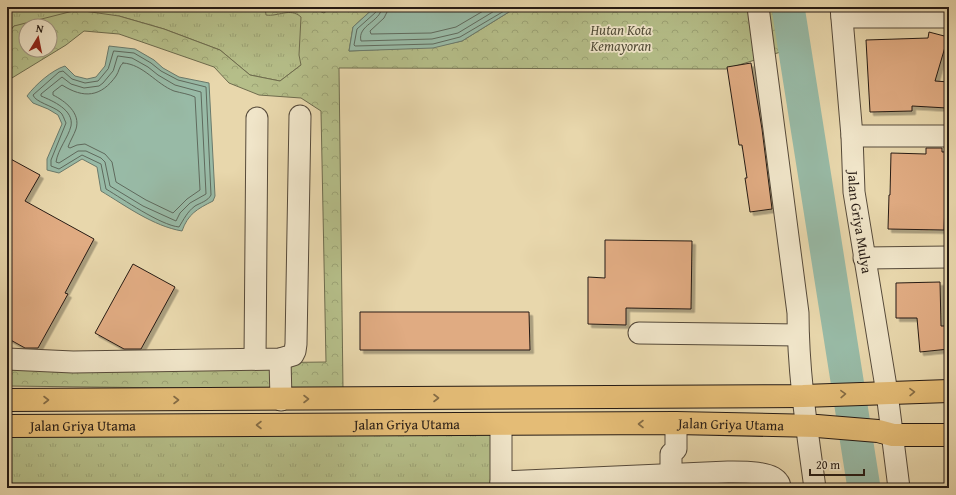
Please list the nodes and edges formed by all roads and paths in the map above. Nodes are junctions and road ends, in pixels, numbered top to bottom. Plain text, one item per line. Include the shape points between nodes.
1 (758, 7) edge
2 (842, 12) edge
3 (949, 17) edge
4 (300, 116) dead end
5 (257, 118) dead end
6 (852, 136) junction
7 (949, 136) edge
8 (949, 257) edge
9 (864, 258) junction
10 (639, 333) dead end
11 (798, 336) junction
12 (280, 358) junction
13 (7, 359) edge
14 (255, 359) junction
15 (949, 391) edge
16 (881, 393) junction
17 (806, 395) junction
18 (7, 400) edge
19 (281, 400) junction
20 (669, 424) junction
21 (501, 425) junction
22 (7, 426) edge
23 (812, 426) junction
24 (885, 433) junction
25 (949, 435) edge
26 (671, 475) junction
27 (501, 485) edge
28 (780, 488) edge
29 (815, 488) edge
30 (899, 488) edge

1 - 11 street via 798,313
2 - 3 street
2 - 6 street, Jalan Griya Mulya
4 - 12 street via 296,344 293,355
5 - 14 street
6 - 7 street
6 - 9 street, Jalan Griya Mulya via 854,192
8 - 9 street
9 - 16 street, Jalan Griya Mulya
10 - 11 street
11 - 17 street
12 - 14 street
12 - 19 street
13 - 14 street via 73,362
16 -> 15 main road, Jalan Griya Utama
17 -> 16 main road, Jalan Griya Utama
16 - 24 street, Jalan Griya Mulya
19 -> 17 main road, Jalan Griya Utama
17 - 23 street
18 -> 19 main road, Jalan Griya Utama
20 -> 21 main road, Jalan Griya Utama
20 - 23 main road, Jalan Griya Utama
20 - 26 street via 676,450 671,454
21 -> 22 main road, Jalan Griya Utama
21 - 27 street
23 - 24 main road, Jalan Griya Utama
23 - 29 street
24 - 25 main road, Jalan Griya Utama
24 - 30 street, Jalan Griya Mulya
26 - 27 street
26 - 28 street via 749,473 772,476

